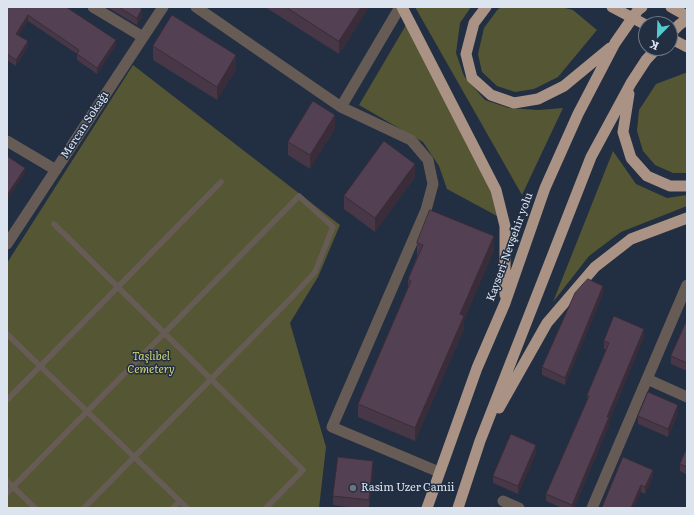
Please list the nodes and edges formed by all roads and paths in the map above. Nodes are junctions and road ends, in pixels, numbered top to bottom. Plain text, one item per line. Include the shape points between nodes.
1 (93, 7) edge
2 (163, 7) edge
3 (196, 7) edge
4 (401, 7) edge
5 (486, 7) edge
6 (612, 7) edge
7 (642, 7) edge
8 (671, 7) edge
9 (687, 16) edge
10 (687, 19) edge
11 (638, 21) edge
12 (678, 26) edge
13 (143, 37) junction
14 (678, 42) edge
15 (615, 43) junction
16 (687, 47) edge
17 (650, 56) edge
18 (631, 83) junction
19 (341, 107) junction
20 (7, 141) edge
21 (56, 170) junction
22 (220, 182) dead end
23 (687, 186) edge
24 (687, 218) edge
25 (54, 224) dead end
26 (7, 244) edge
27 (687, 285) edge
28 (117, 288) junction
29 (505, 303) junction
30 (164, 333) junction
31 (7, 334) edge
32 (40, 366) junction
33 (211, 379) junction
34 (647, 379) junction
35 (687, 397) edge
36 (7, 400) edge
37 (87, 411) junction
38 (480, 441) junction
39 (135, 457) junction
40 (440, 472) junction
41 (7, 481) edge
42 (13, 487) junction
43 (7, 493) edge
44 (180, 501) junction
45 (503, 501) dead end
46 (35, 508) edge
47 (84, 508) edge
48 (173, 508) edge
49 (188, 508) edge
50 (266, 508) edge
51 (427, 508) edge
52 (458, 508) edge
53 (519, 508) edge
54 (592, 508) edge

1 - 13 street
2 - 13 street, Mercan Sokağı
3 - 19 street
4 - 19 street
4 - 29 highway via 496,190 505,226
5 - 15 highway via 474,23 466,54 472,78 491,95 514,103 538,99 564,86
6 - 11 highway, bridge
7 - 15 highway, Kayseri-Nevşehir yolu
8 - 9 highway
10 - 12 highway
13 - 21 street, Mercan Sokağı
14 - 16 highway
15 - 29 highway, Kayseri-Nevşehir yolu via 578,114 545,188
17 - 18 highway
18 - 23 highway via 623,132 631,158 647,176 670,186
18 - 38 highway via 591,157
19 - 40 street via 411,140 428,160 433,184 426,210 332,427
20 - 21 street
21 - 26 street, Mercan Sokağı
22 - 28 lane
24 - 38 highway via 631,239 595,267 547,323
25 - 28 lane
27 - 34 street
28 - 30 lane
28 - 32 lane
29 - 40 highway, Kayseri-Nevşehir yolu via 477,368
30 - 33 lane
30 - 33 lane via 299,196 333,227 315,272
30 - 37 lane
31 - 32 lane
32 - 36 lane
32 - 37 lane
33 - 39 lane
33 - 50 lane via 303,470
34 - 35 street
34 - 54 street
37 - 39 lane
37 - 42 lane
38 - 52 highway
39 - 44 lane
39 - 47 lane
40 - 51 highway, Kayseri-Nevşehir yolu
41 - 42 lane
42 - 43 lane
42 - 46 lane
44 - 48 lane
44 - 49 lane
45 - 53 street

